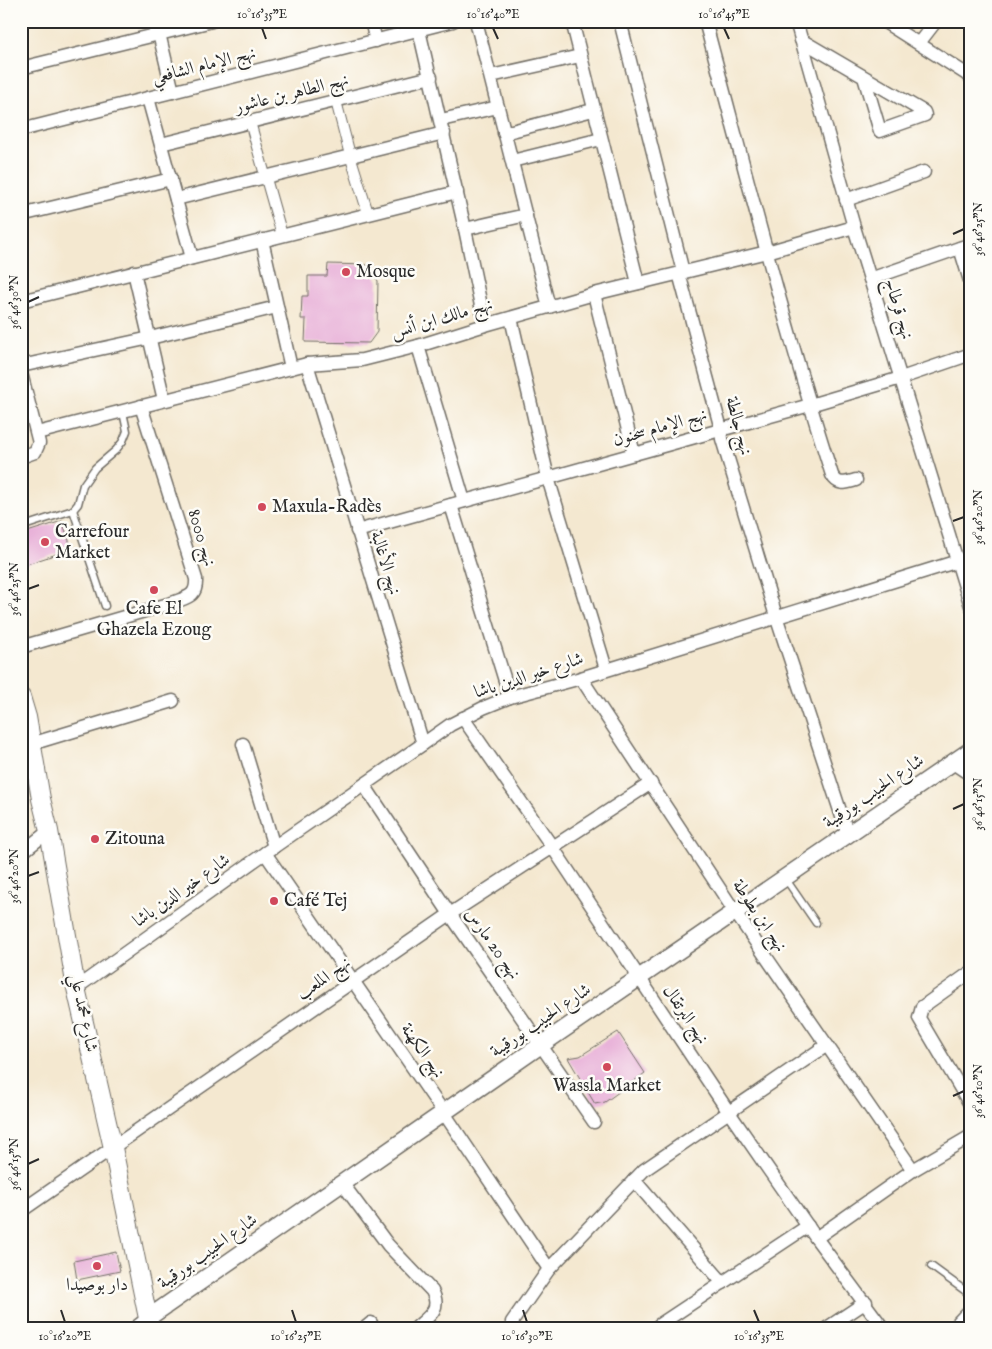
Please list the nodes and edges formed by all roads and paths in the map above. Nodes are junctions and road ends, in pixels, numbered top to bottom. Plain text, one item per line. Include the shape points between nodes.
1 (156, 21) edge
2 (212, 21) edge
3 (371, 21) edge
4 (453, 21) edge
5 (476, 21) edge
6 (572, 21) edge
7 (620, 21) edge
8 (706, 21) edge
9 (796, 21) edge
10 (883, 21) edge
11 (936, 21) edge
12 (419, 30) junction
13 (159, 34) junction
14 (376, 40) junction
15 (801, 40) junction
16 (919, 43) junction
17 (580, 56) junction
18 (21, 68) edge
19 (491, 76) junction
20 (864, 77) junction
21 (971, 77) edge
22 (431, 78) junction
23 (173, 92) junction
24 (148, 98) junction
25 (336, 101) junction
26 (498, 106) junction
27 (593, 110) junction
28 (441, 120) junction
29 (250, 122) junction
30 (21, 130) edge
31 (444, 133) junction
32 (504, 133) junction
33 (601, 139) junction
34 (161, 144) junction
35 (350, 155) junction
36 (512, 161) junction
37 (924, 172) dead end
38 (266, 176) junction
39 (171, 180) junction
40 (457, 192) junction
41 (176, 199) junction
42 (846, 200) junction
43 (368, 213) junction
44 (21, 215) edge
45 (526, 215) junction
46 (854, 226) junction
47 (465, 229) junction
48 (282, 235) junction
49 (262, 240) junction
50 (965, 246) edge
51 (767, 252) junction
52 (192, 258) junction
53 (134, 272) junction
54 (683, 272) junction
55 (870, 279) junction
56 (638, 283) junction
57 (971, 284) edge
58 (594, 294) junction
59 (21, 301) edge
60 (277, 307) junction
61 (549, 307) junction
62 (511, 318) junction
63 (484, 325) junction
64 (150, 338) junction
65 (418, 346) junction
66 (971, 354) edge
67 (307, 364) junction
68 (21, 366) edge
69 (291, 368) junction
70 (21, 373) edge
71 (901, 378) junction
72 (164, 400) junction
73 (810, 405) junction
74 (141, 406) junction
75 (123, 412) junction
76 (721, 429) junction
77 (37, 433) junction
78 (634, 454) junction
79 (21, 457) edge
80 (548, 478) junction
81 (856, 480) dead end
82 (464, 501) junction
83 (451, 505) junction
84 (73, 510) junction
85 (21, 526) edge
86 (357, 531) junction
87 (971, 556) edge
88 (957, 561) junction
89 (105, 606) dead end
90 (971, 606) edge
91 (776, 616) junction
92 (21, 647) edge
93 (606, 669) junction
94 (581, 678) junction
95 (21, 696) edge
96 (510, 697) junction
97 (173, 701) dead end
98 (24, 718) edge
99 (463, 718) junction
100 (31, 744) junction
101 (243, 744) dead end
102 (423, 744) junction
103 (971, 750) edge
104 (953, 763) junction
105 (971, 775) edge
106 (651, 783) junction
107 (364, 785) junction
108 (49, 831) junction
109 (848, 835) junction
110 (553, 848) junction
111 (269, 850) junction
112 (21, 853) edge
113 (785, 877) junction
114 (734, 912) junction
115 (450, 914) junction
116 (816, 923) dead end
117 (971, 972) edge
118 (640, 978) junction
119 (352, 981) junction
120 (76, 988) junction
121 (827, 1044) junction
122 (541, 1045) junction
123 (971, 1106) edge
124 (728, 1111) junction
125 (444, 1113) junction
126 (594, 1122) dead end
127 (971, 1136) edge
128 (113, 1148) junction
129 (913, 1170) junction
130 (634, 1180) junction
131 (342, 1183) junction
132 (21, 1211) edge
133 (808, 1226) junction
134 (816, 1238) junction
135 (931, 1266) dead end
136 (549, 1269) junction
137 (723, 1282) junction
138 (971, 1295) edge
139 (866, 1302) junction
140 (971, 1309) edge
141 (512, 1322) dead end
142 (144, 1325) edge
143 (659, 1325) dead end
144 (416, 1328) edge
145 (827, 1328) edge
146 (883, 1328) edge
147 (953, 1328) edge

1 - 13 street
2 - 13 street
3 - 14 street
4 - 12 street, نهج الإمام الشافعي
5 - 19 street
6 - 17 street
7 - 54 street, نهج جالطة
8 - 51 street
9 - 15 street, نهج قرطاج
10 - 16 street
11 - 16 street
12 - 14 street, نهج الإمام الشافعي
12 - 22 street
13 - 18 street
13 - 23 street
14 - 23 street, نهج الإمام الشافعي
15 - 20 street
15 - 42 street, نهج قرطاج
16 - 21 street
17 - 19 street
17 - 27 street
19 - 26 street
20 - 20 street via 924,112 925,115 880,131
22 - 25 street, نهج الطاهر بن عاشور
22 - 28 street
23 - 24 street, نهج الإمام الشافعي
24 - 30 street, نهج الإمام الشافعي
24 - 34 street
25 - 29 street, نهج الطاهر بن عاشور
25 - 35 street
26 - 28 street
26 - 32 street
27 - 32 street
27 - 33 street
28 - 31 street
29 - 34 street, نهج الطاهر بن عاشور
29 - 38 street
31 - 35 street
31 - 40 street
32 - 36 street
33 - 36 street
33 - 56 street
34 - 39 street
35 - 38 street
35 - 43 street
36 - 45 street
37 - 42 street
38 - 41 street
38 - 48 street
39 - 41 street
39 - 44 street
40 - 43 street
40 - 47 street
41 - 52 street
42 - 46 street, نهج قرطاج
43 - 48 street
45 - 47 street
45 - 61 street
46 - 51 street, نهج مالك ابن أنس
46 - 55 street, نهج قرطاج
47 - 63 street
48 - 49 street
49 - 52 street
49 - 60 street
50 - 55 street
50 - 57 street
51 - 54 street, نهج مالك ابن أنس
51 - 73 street
52 - 53 street
53 - 59 street
53 - 64 street
54 - 56 street, نهج مالك ابن أنس
54 - 76 street, نهج جالطة via 680,277
55 - 71 street, نهج قرطاج
56 - 58 street, نهج مالك ابن أنس
58 - 61 street, نهج مالك ابن أنس
58 - 78 street
60 - 64 street
60 - 69 street
61 - 62 street, نهج مالك ابن أنس
62 - 63 street, نهج مالك ابن أنس
62 - 80 street
63 - 65 street, نهج مالك ابن أنس
64 - 68 street
64 - 72 street
65 - 67 street, نهج مالك ابن أنس via 362,360
65 - 82 street
66 - 71 street, نهج الإمام سحنون
67 - 69 street, نهج مالك ابن أنس
67 - 86 street, نهج الأغالبة
69 - 72 street, نهج مالك ابن أنس
70 - 77 street
71 - 73 street, نهج الإمام سحنون
71 - 88 street, نهج قرطاج
72 - 74 street, نهج مالك ابن أنس
73 - 76 street, نهج الإمام سحنون
73 - 81 street via 834,478 842,484
74 - 75 street, نهج مالك ابن أنس
74 - 92 street, نهج 8000 via 196,579 194,593 172,603
75 - 77 street, نهج مالك ابن أنس
75 - 84 lane via 127,431 123,441 95,468 83,485
76 - 78 street, نهج الإمام سحنون
76 - 91 street, نهج جالطة
77 - 79 street via 39,447
78 - 80 street, نهج الإمام سحنون
80 - 82 street, نهج الإمام سحنون
80 - 93 street
82 - 83 street, نهج الإمام سحنون
83 - 86 street, نهج الإمام سحنون
83 - 96 street
84 - 85 lane
84 - 89 lane
86 - 102 street, نهج الأغالبة
87 - 88 street, شارع خير الدين باشا
88 - 90 street, نهج قرطاج
88 - 91 street, شارع خير الدين باشا
91 - 93 street, شارع خير الدين باشا
91 - 109 street, نهج جالطة
93 - 94 street, شارع خير الدين باشا
94 - 96 street, شارع خير الدين باشا
94 - 106 street, نهج ابن بطوطة
95 - 98 main road, شارع محمد علي
96 - 99 street, شارع خير الدين باشا
97 - 100 street
98 - 100 main road, شارع محمد علي
99 - 102 street, شارع خير الدين باشا
99 - 110 street, نهج البرتقال
100 - 108 main road, شارع محمد علي
101 - 111 street, نهج الكهنة
102 - 107 street, شارع خير الدين باشا
103 - 104 street, شارع الحبيب بورقيبة
104 - 105 street
104 - 109 street, شارع الحبيب بورقيبة
106 - 110 street, نهج الملعب
106 - 114 street, نهج ابن بطوطة
107 - 111 street, شارع خير الدين باشا
107 - 115 street, نهج 20 مارس
108 - 112 street
108 - 120 main road, شارع محمد علي
109 - 113 street, شارع الحبيب بورقيبة
110 - 115 street, نهج الملعب
110 - 118 street, نهج البرتقال
111 - 119 street, نهج الكهنة
111 - 120 street, شارع خير الدين باشا
113 - 114 street, شارع الحبيب بورقيبة
113 - 116 lane
114 - 118 street, شارع الحبيب بورقيبة
114 - 121 street, نهج ابن بطوطة
115 - 119 street, نهج الملعب
115 - 122 street, نهج 20 مارس
117 - 123 street via 922,1007 919,1018
118 - 122 street, شارع الحبيب بورقيبة
118 - 124 street, نهج البرتقال
119 - 125 street, نهج الكهنة
119 - 128 street, نهج الملعب
120 - 128 main road, شارع محمد علي
121 - 124 street
121 - 129 street, نهج ابن بطوطة
122 - 125 street, شارع الحبيب بورقيبة
122 - 126 street, نهج 20 مارس
124 - 130 street
124 - 133 street, نهج البرتقال
125 - 131 street, شارع الحبيب بورقيبة
125 - 136 street, نهج الكهنة
127 - 129 street
128 - 132 street, نهج الملعب
128 - 142 main road, شارع محمد علي
129 - 134 street
130 - 136 street
130 - 137 street
131 - 142 street, شارع الحبيب بورقيبة
131 - 144 street via 388,1245 432,1291 437,1304
133 - 134 street, نهج البرتقال
133 - 137 street
134 - 139 street, نهج البرتقال
135 - 138 lane
136 - 141 street
137 - 143 street
139 - 145 street
139 - 146 street, نهج البرتقال
140 - 147 street

